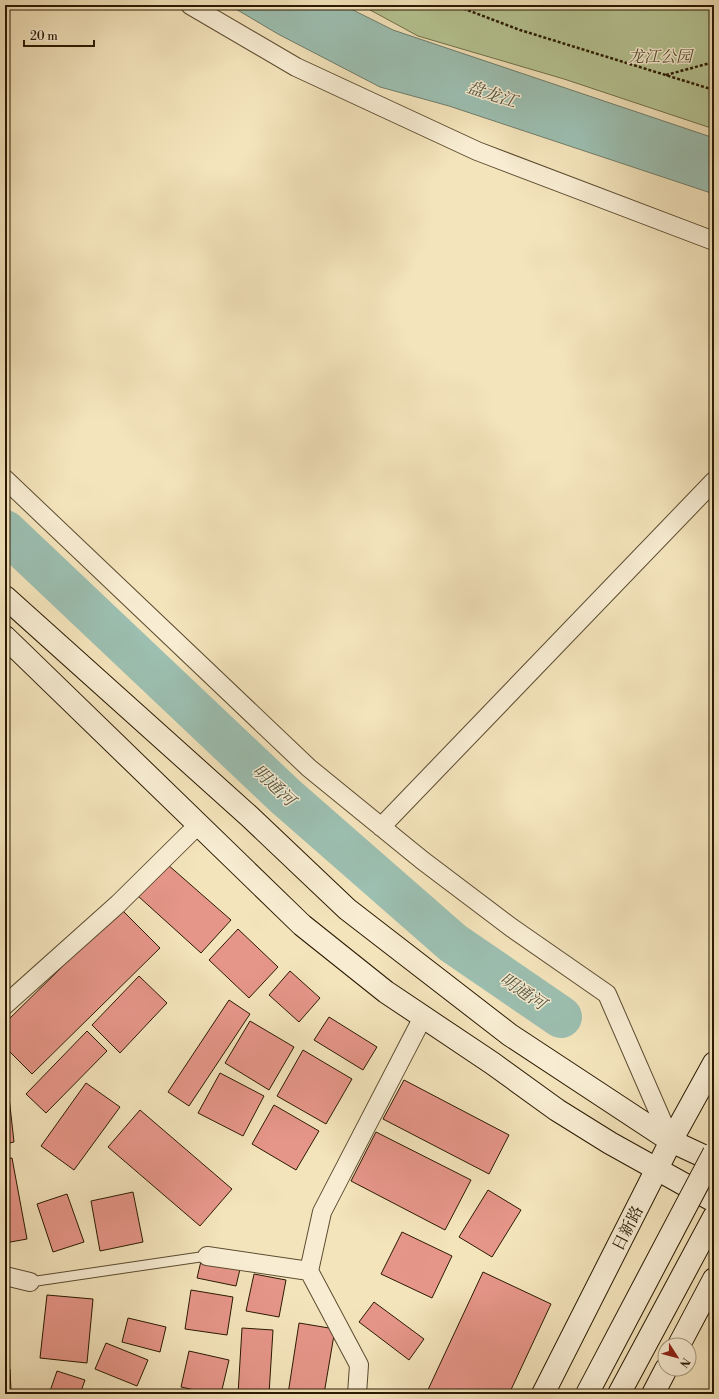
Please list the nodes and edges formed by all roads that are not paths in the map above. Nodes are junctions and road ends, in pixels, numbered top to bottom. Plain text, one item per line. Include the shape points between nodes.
1 (190, 5) edge
2 (714, 241) edge
3 (5, 479) edge
4 (714, 481) edge
5 (5, 597) edge
6 (5, 637) edge
7 (198, 825) junction
8 (381, 827) junction
9 (5, 1005) edge
10 (423, 1017) junction
11 (714, 1063) edge
12 (671, 1141) junction
13 (714, 1153) edge
14 (714, 1161) edge
15 (656, 1169) junction
16 (714, 1201) edge
17 (714, 1217) edge
18 (207, 1256) joint
19 (309, 1271) junction
20 (5, 1276) edge
21 (714, 1279) edge
22 (30, 1282) joint
23 (683, 1337) edge
24 (662, 1377) edge
25 (357, 1394) edge
26 (543, 1394) edge
27 (587, 1394) edge
28 (619, 1394) edge
29 (653, 1394) edge

1 - 2 street via 296,67 477,151
3 - 8 street via 309,768
4 - 8 street
5 - 12 main road via 249,816 347,909 510,1035
6 - 7 main road
7 - 9 street via 118,904
7 - 10 main road via 302,925 386,992
8 - 12 street via 512,928 607,994
10 - 15 main road via 557,1110
10 - 19 street via 322,1212
11 - 12 main road, 日新路
12 - 14 main road
12 - 15 main road, 日新路
13 - 27 main road, bridge
15 - 16 main road
15 - 26 main road, 日新路
17 - 28 main road
18 - 19 street
18 - 22 lane
19 - 25 street via 360,1365
20 - 22 street
21 - 23 main road
24 - 29 main road

